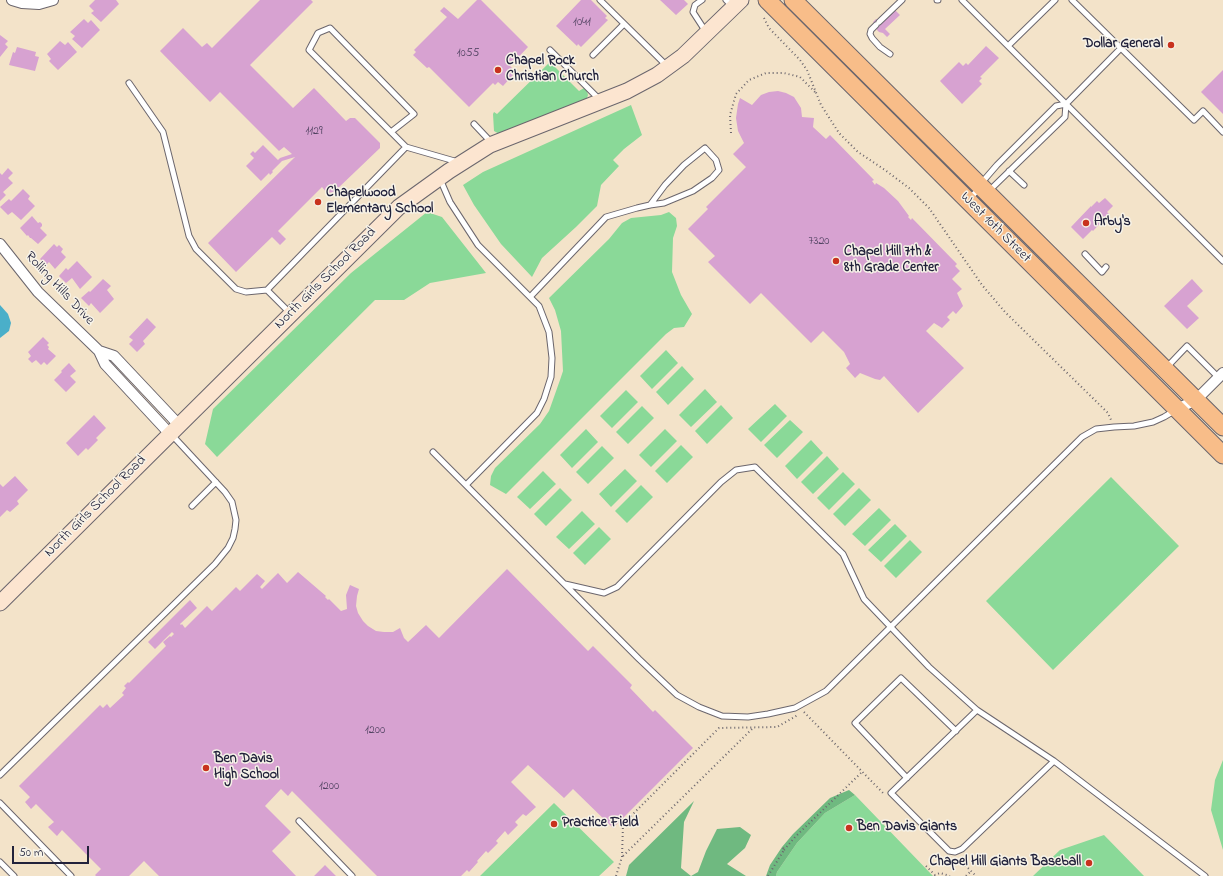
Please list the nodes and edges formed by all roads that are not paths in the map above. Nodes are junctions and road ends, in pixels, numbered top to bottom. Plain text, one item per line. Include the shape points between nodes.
1 (12, 0) edge
2 (53, 0) edge
3 (600, 0) edge
4 (702, 0) edge
5 (767, 0) edge
6 (793, 0) edge
7 (902, 0) edge
8 (962, 0) edge
9 (1054, 0) edge
10 (1072, 0) edge
11 (733, 2) edge
12 (624, 24) junction
13 (707, 33) junction
14 (1008, 46) junction
15 (1121, 48) junction
16 (550, 50) dead end
17 (890, 54) dead end
18 (593, 55) dead end
19 (668, 67) junction
20 (129, 83) dead end
21 (600, 101) junction
22 (1066, 104) junction
23 (474, 124) dead end
24 (391, 132) junction
25 (1223, 132) edge
26 (493, 144) junction
27 (406, 147) junction
28 (460, 163) junction
29 (1009, 171) junction
30 (439, 177) junction
31 (1024, 185) dead end
32 (981, 187) junction
33 (968, 200) junction
34 (650, 205) junction
35 (0, 244) edge
36 (1085, 254) dead end
37 (1223, 261) edge
38 (1106, 267) dead end
39 (267, 290) junction
40 (530, 297) junction
41 (291, 314) junction
42 (1164, 369) junction
43 (1221, 375) edge
44 (1196, 400) junction
45 (1176, 409) junction
46 (1223, 427) edge
47 (175, 429) junction
48 (433, 452) dead end
49 (1223, 455) edge
50 (216, 482) junction
51 (466, 485) junction
52 (192, 506) dead end
53 (564, 584) junction
54 (0, 603) edge
55 (890, 627) junction
56 (977, 710) junction
57 (956, 731) junction
58 (1054, 761) junction
59 (0, 775) edge
60 (907, 778) junction
61 (0, 803) edge
62 (299, 821) dead end
63 (0, 862) edge
64 (14, 876) edge
65 (71, 876) edge
66 (352, 876) edge
67 (1205, 876) edge

1 - 2 street via 38,4
3 - 12 lane
4 - 13 lane via 695,5 693,12
5 - 33 main road, West 10th Street
6 - 32 main road, West 10th Street
7 - 17 lane via 871,30 870,34 880,47
8 - 14 lane
9 - 14 lane
10 - 15 lane
11 - 13 main road, North Girls School Road
12 - 18 lane
12 - 19 lane
13 - 19 main road, North Girls School Road
14 - 22 lane
15 - 22 lane
15 - 25 lane via 1194,120 1202,111
16 - 21 lane
19 - 21 main road, North Girls School Road via 640,84
20 - 39 lane via 163,132 189,236 196,249 236,289 246,292
21 - 26 main road, North Girls School Road
22 - 29 lane via 1065,117
22 - 32 lane via 1056,106 993,170
22 - 37 lane
23 - 26 lane
24 - 24 lane via 309,50 318,33 330,28 414,114
24 - 27 lane
26 - 28 main road, North Girls School Road
27 - 28 lane
27 - 39 lane
28 - 30 main road, North Girls School Road
29 - 31 lane
29 - 32 lane via 992,188
30 - 40 lane via 450,202 478,245
30 - 41 main road, North Girls School Road via 399,207
32 - 33 lane
32 - 42 main road, West 10th Street
33 - 45 main road, West 10th Street
34 - 34 lane via 664,203 693,191 719,170 716,160 705,148 684,165
34 - 40 lane via 606,217
35 - 47 street, Rolling Hills Drive via 38,292 99,351 104,364
36 - 38 lane via 1102,272
39 - 41 lane
40 - 51 lane via 539,306 548,332 552,358 551,377 544,399 537,413
41 - 47 main road, North Girls School Road
42 - 43 lane via 1187,346
42 - 44 main road, West 10th Street
43 - 44 street
44 - 45 street
44 - 46 main road, West 10th Street
45 - 49 main road, West 10th Street
45 - 55 lane via 1153,422 1096,429 1082,437
47 - 50 lane
47 - 54 main road, North Girls School Road
48 - 51 lane
50 - 52 lane
50 - 59 lane via 232,502 234,509 235,529 228,548 215,564
51 - 53 lane
53 - 55 lane via 677,695 699,708 722,716 768,714 794,708 826,690
53 - 55 lane via 604,593 617,587 721,482 736,470 756,467 844,554 864,599
55 - 56 lane via 929,668
56 - 57 lane
56 - 58 lane
57 - 60 lane
57 - 60 lane via 901,678 855,723
58 - 60 lane via 962,849 955,852 949,851 891,793
58 - 67 lane
61 - 65 lane
62 - 66 lane
63 - 64 lane

